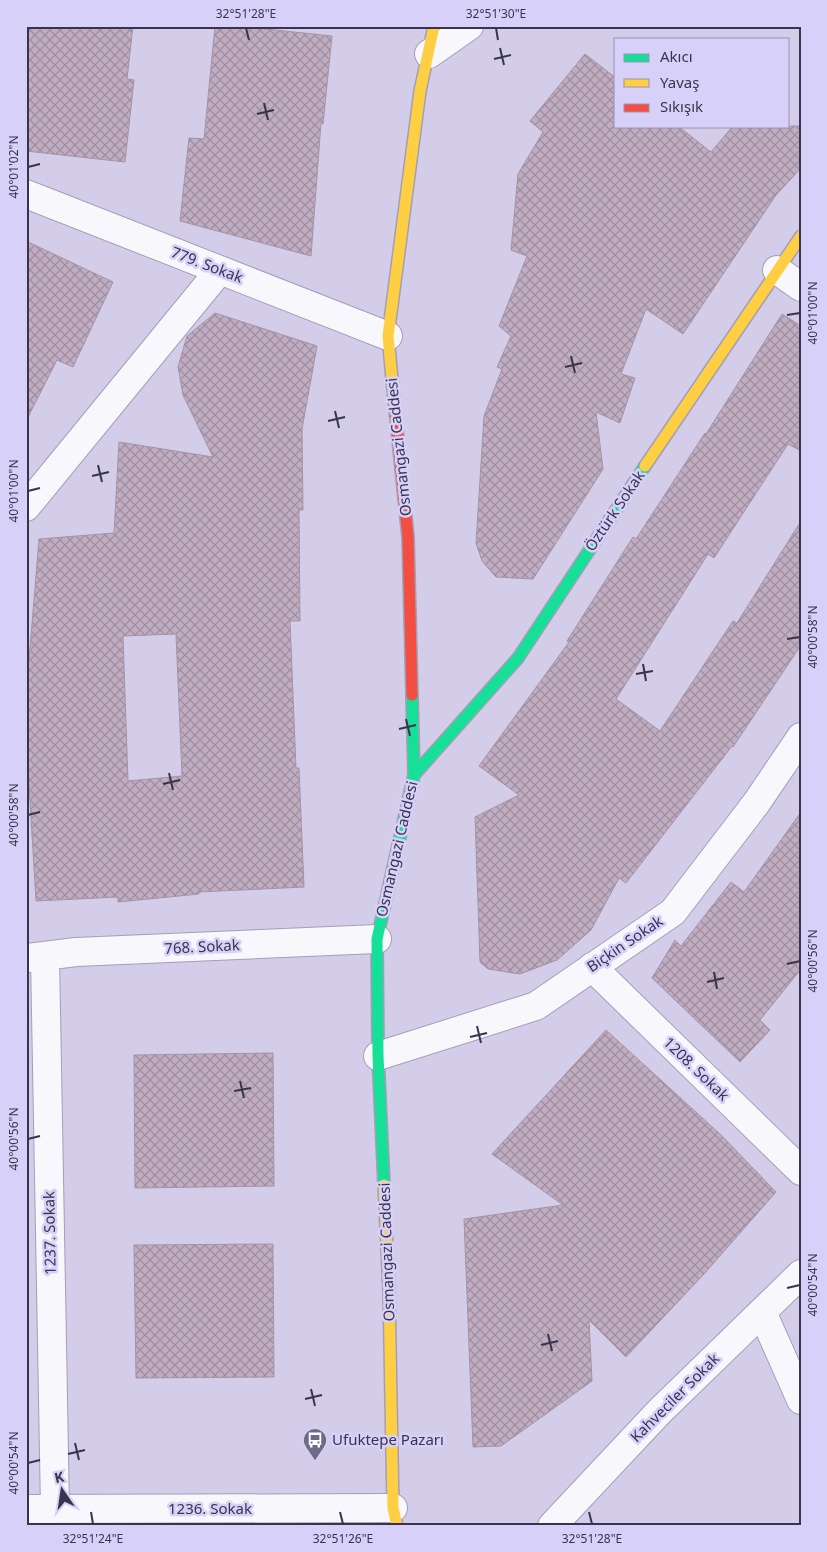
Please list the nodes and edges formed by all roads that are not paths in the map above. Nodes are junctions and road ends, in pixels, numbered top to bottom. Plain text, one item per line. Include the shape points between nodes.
1 (434, 26) edge
2 (469, 26) edge
3 (429, 54) junction
4 (26, 194) edge
5 (801, 236) edge
6 (220, 270) junction
7 (777, 270) junction
8 (801, 288) edge
9 (388, 336) junction
10 (26, 507) edge
11 (801, 737) edge
12 (414, 775) junction
13 (377, 939) junction
14 (35, 957) edge
15 (592, 967) junction
16 (378, 1056) junction
17 (801, 1171) edge
18 (801, 1274) edge
19 (762, 1312) junction
20 (801, 1400) edge
21 (26, 1509) edge
22 (55, 1510) junction
23 (395, 1517) edge
24 (552, 1526) edge

1 - 3 main road, Osmangazi Caddesi
2 - 3 street
3 - 9 main road, Osmangazi Caddesi via 420,91
4 - 6 street, 779. Sokak
5 - 7 main road, Öztürk Sokak
6 - 9 street, 779. Sokak
6 - 10 street
7 - 8 street
7 - 12 main road, Öztürk Sokak via 518,658
9 - 12 main road, Osmangazi Caddesi via 408,537
11 - 15 street, Biçkin Sokak via 757,802 673,912
12 - 13 main road, Osmangazi Caddesi
13 - 14 street, 768. Sokak via 76,952
13 - 16 main road, Osmangazi Caddesi
14 - 22 street, 1237. Sokak
15 - 16 street, Biçkin Sokak via 536,1006
15 - 17 street, 1208. Sokak
16 - 23 main road, Osmangazi Caddesi
18 - 19 street, Kahveciler Sokak
19 - 20 street
19 - 24 street, Kahveciler Sokak via 660,1412
21 - 22 street, 1236. Sokak
22 - 23 street, 1236. Sokak

